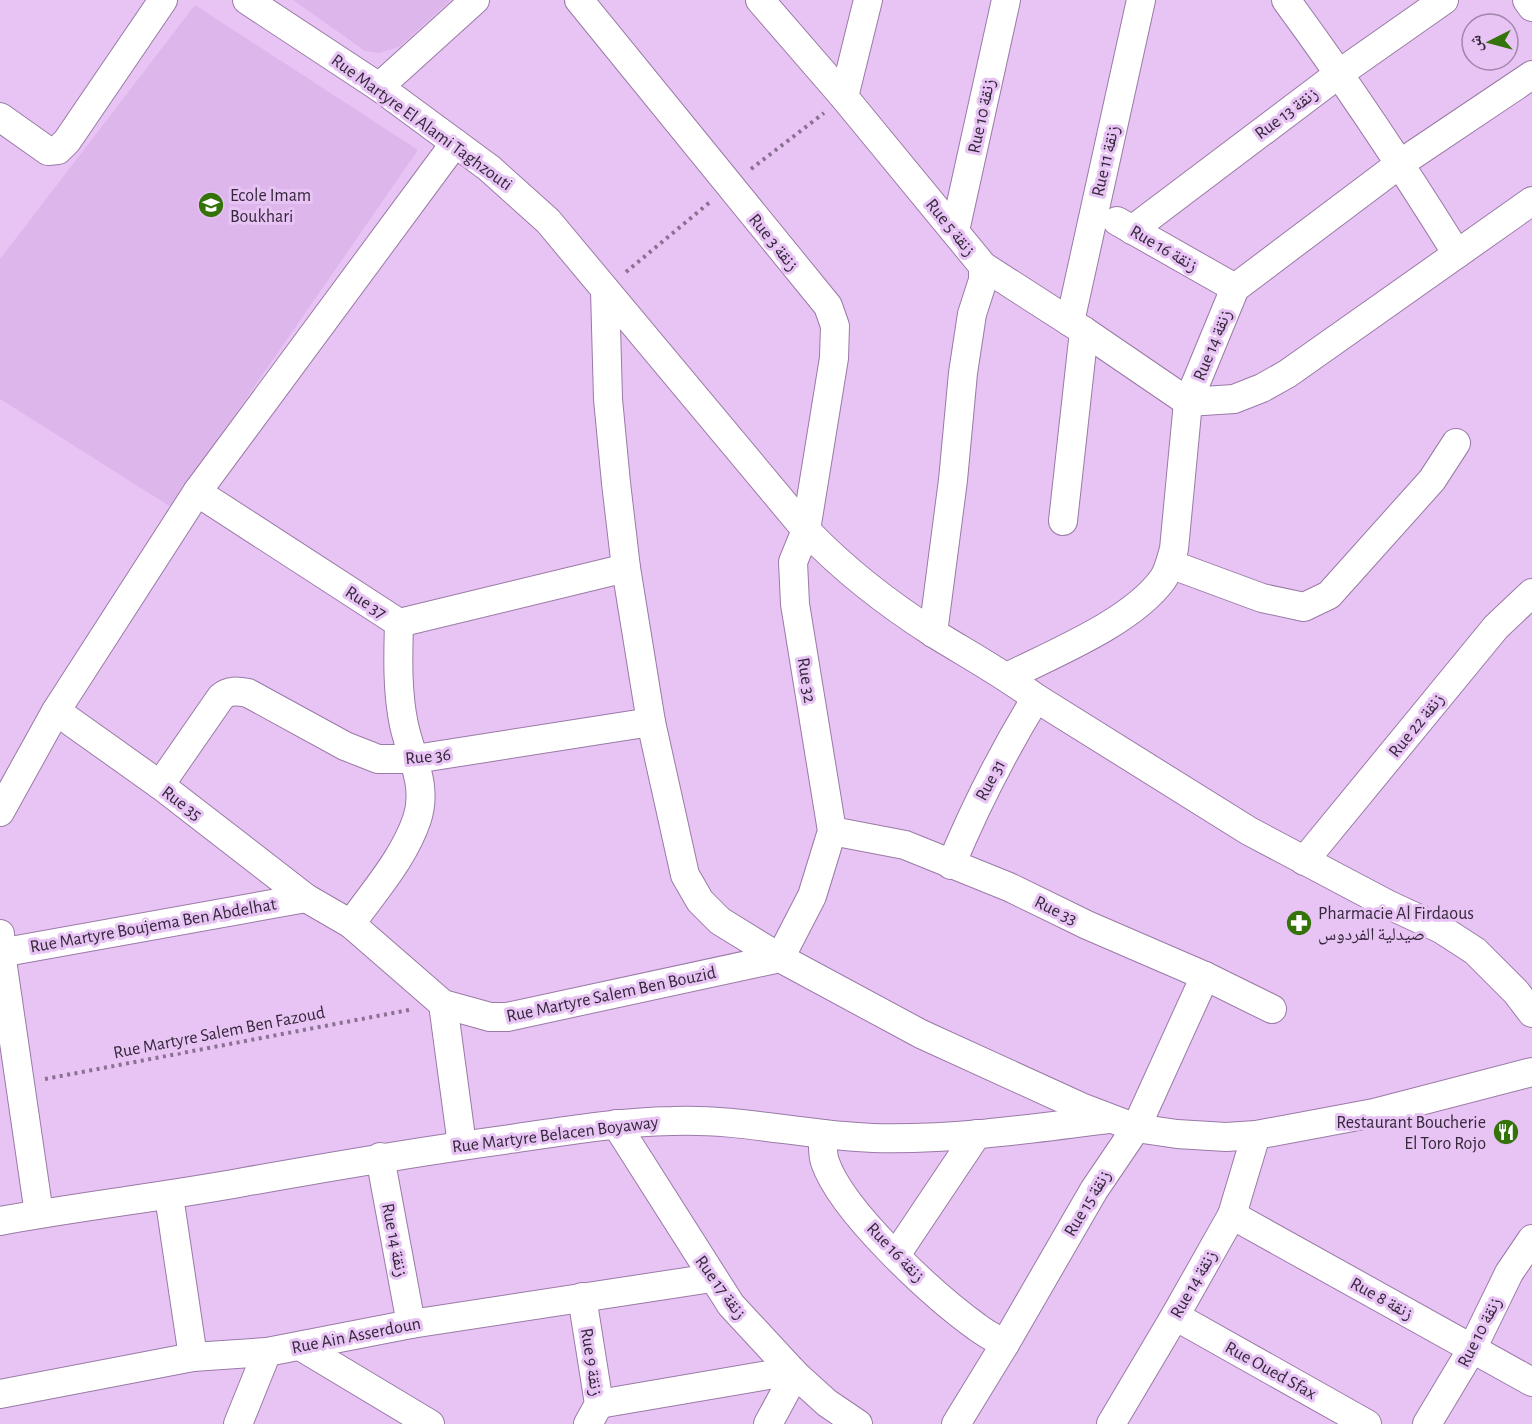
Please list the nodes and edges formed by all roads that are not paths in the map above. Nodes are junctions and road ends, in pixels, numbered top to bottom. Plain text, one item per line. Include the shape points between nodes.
1 (163, 0) edge
2 (247, 0) edge
3 (475, 0) edge
4 (579, 0) edge
5 (760, 0) edge
6 (868, 0) edge
7 (1006, 0) edge
8 (1140, 0) edge
9 (1286, 0) edge
10 (1444, 0) edge
11 (1527, 0) edge
12 (1532, 7) edge
13 (1340, 73) junction
14 (1532, 75) edge
15 (379, 87) junction
16 (844, 97) junction
17 (0, 117) edge
18 (455, 143) junction
19 (1401, 163) junction
20 (1532, 201) edge
21 (1095, 207) junction
22 (1132, 230) junction
23 (955, 231) junction
24 (1457, 254) junction
25 (983, 266) junction
26 (1235, 288) junction
27 (605, 290) junction
28 (1078, 326) junction
29 (1188, 402) junction
30 (1456, 443) dead end
31 (197, 492) junction
32 (1063, 521) dead end
33 (807, 530) junction
34 (1170, 564) junction
35 (626, 568) junction
36 (1532, 593) edge
37 (399, 623) junction
38 (933, 633) junction
39 (1007, 677) junction
40 (1036, 698) junction
41 (56, 711) junction
42 (651, 722) junction
43 (415, 759) junction
44 (160, 786) junction
45 (0, 812) edge
46 (832, 831) junction
47 (1304, 861) junction
48 (951, 865) junction
49 (306, 898) junction
50 (351, 924) junction
51 (0, 946) edge
52 (780, 958) junction
53 (1205, 976) junction
54 (443, 1005) junction
55 (1272, 1009) dead end
56 (1532, 1013) edge
57 (1532, 1072) edge
58 (1124, 1123) junction
59 (616, 1124) junction
60 (823, 1134) junction
61 (977, 1134) junction
62 (1256, 1135) junction
63 (462, 1145) junction
64 (380, 1157) junction
65 (169, 1196) junction
66 (39, 1214) junction
67 (1232, 1215) junction
68 (0, 1221) edge
69 (1532, 1239) edge
70 (896, 1255) junction
71 (712, 1278) junction
72 (582, 1298) junction
73 (1175, 1316) junction
74 (411, 1324) junction
75 (1005, 1344) junction
76 (300, 1346) junction
77 (1472, 1349) junction
78 (267, 1352) junction
79 (193, 1357) junction
80 (794, 1372) junction
81 (1532, 1382) edge
82 (0, 1394) edge
83 (594, 1414) edge
84 (1113, 1423) edge
85 (238, 1424) edge
86 (430, 1424) edge
87 (768, 1424) edge
88 (858, 1424) edge
89 (956, 1424) edge
90 (1367, 1424) edge
91 (1426, 1424) edge

1 - 17 street via 68,141 58,150 48,152
2 - 15 street, Rue Martyre El Alami Taghzouti
3 - 15 street
4 - 33 street, Rue 3 زنقة via 828,306 835,326 834,358
5 - 16 street, Rue 5 زنقة
6 - 16 street
7 - 23 street, Rue 10 زنقة
8 - 21 street, Rue 11 زنقة
9 - 13 street
10 - 13 street, Rue 13 زنقة
11 - 12 street
13 - 19 street
13 - 22 street, Rue 13 زنقة
14 - 19 street, Rue 14 زنقة
15 - 18 street, Rue Martyre El Alami Taghzouti
16 - 23 street, Rue 5 زنقة
18 - 27 street, Rue Martyre El Alami Taghzouti via 548,221
18 - 31 street
19 - 24 street
19 - 26 street, Rue 14 زنقة
20 - 24 street
21 - 22 street, Rue 16 زنقة
21 - 28 street, Rue 11 زنقة
22 - 26 street, Rue 16 زنقة
23 - 25 street, Rue 5 زنقة
24 - 29 street via 1263,388 1234,399
25 - 28 street, Rue 5 زنقة
25 - 38 street via 963,373
26 - 29 street, Rue 14 زنقة
27 - 33 street, Rue Martyre El Alami Taghzouti
27 - 35 street via 608,399
28 - 29 street, Rue 5 زنقة
28 - 32 street, Rue 11 زنقة
29 - 34 street, Rue 14 زنقة
30 - 34 street via 1432,480 1329,595 1304,608 1262,598
31 - 37 street, Rue 37
31 - 41 street
33 - 38 street, Rue Martyre El Alami Taghzouti via 853,575
33 - 46 street, Rue 32 via 793,562 795,604
34 - 39 street, Rue 14 زنقة via 1163,579 1130,610
35 - 37 street, Rue 37
35 - 42 street
36 - 47 street, Rue 22 زنقة via 1496,627
37 - 43 street via 399,689 404,725
38 - 39 street, Rue Martyre El Alami Taghzouti
39 - 40 street, Rue Martyre El Alami Taghzouti
40 - 47 street, Rue Martyre El Alami Taghzouti
40 - 48 street, Rue 31 via 973,812
41 - 44 street, Rue 35
41 - 45 street
42 - 43 street, Rue 36
42 - 52 street via 685,875 700,902 720,921
43 - 44 street, Rue 36 via 378,759 248,693 226,692
43 - 50 street via 422,789 417,818 402,852
44 - 49 street, Rue 35
46 - 48 street, Rue 33 via 904,845
46 - 52 street via 812,896
47 - 56 street, Rue Martyre El Alami Taghzouti via 1475,951
48 - 53 street, Rue 33 via 1009,887
49 - 50 street, Rue Martyre Salem Ben Bouzid
49 - 51 street, Rue Martyre Boujema Ben Abdelhat
50 - 54 street, Rue Martyre Salem Ben Bouzid
51 - 66 street
52 - 54 street, Rue Martyre Salem Ben Bouzid via 507,1017 490,1017
52 - 58 street via 921,1034
53 - 55 street, Rue 33
53 - 58 street, Rue 15 زنقة
54 - 63 street
57 - 62 street via 1374,1113
58 - 61 street, Rue Martyre Belacen Boyaway
58 - 62 street via 1177,1134
58 - 75 street, Rue 15 زنقة via 1094,1190
59 - 60 street, Rue Martyre Belacen Boyaway via 722,1121
59 - 63 street, Rue Martyre Belacen Boyaway
59 - 71 street, Rue 17 زنقة
60 - 61 street, Rue Martyre Belacen Boyaway
60 - 70 street, Rue 16 زنقة via 825,1161 839,1190
61 - 70 street
62 - 67 street, Rue 14 زنقة
63 - 64 street, Rue Martyre Belacen Boyaway
64 - 65 street, Rue Martyre Belacen Boyaway
64 - 74 street, Rue 14 زنقة
65 - 66 street, Rue Martyre Belacen Boyaway
65 - 79 street
66 - 68 street, Rue Martyre Belacen Boyaway
67 - 73 street, Rue 14 زنقة
67 - 77 street, Rue 8 زنقة
69 - 77 street, Rue 10 زنقة via 1509,1273
70 - 75 street, Rue 16 زنقة via 978,1328
71 - 72 street, Rue Ain Asserdoun
71 - 80 street, Rue 17 زنقة via 731,1305
72 - 74 street, Rue Ain Asserdoun
72 - 83 street, Rue 9 زنقة
73 - 84 street, Rue 14 زنقة
73 - 90 street, Rue Oued Sfax
74 - 76 street, Rue Ain Asserdoun
75 - 89 street, Rue 15 زنقة
76 - 78 street, Rue Ain Asserdoun
76 - 86 street
77 - 81 street, Rue 8 زنقة
77 - 91 street, Rue 10 زنقة
78 - 79 street, Rue Ain Asserdoun
78 - 85 street
79 - 82 street, Rue Ain Asserdoun
80 - 83 street
80 - 87 street
80 - 88 street, Rue 17 زنقة via 826,1403

